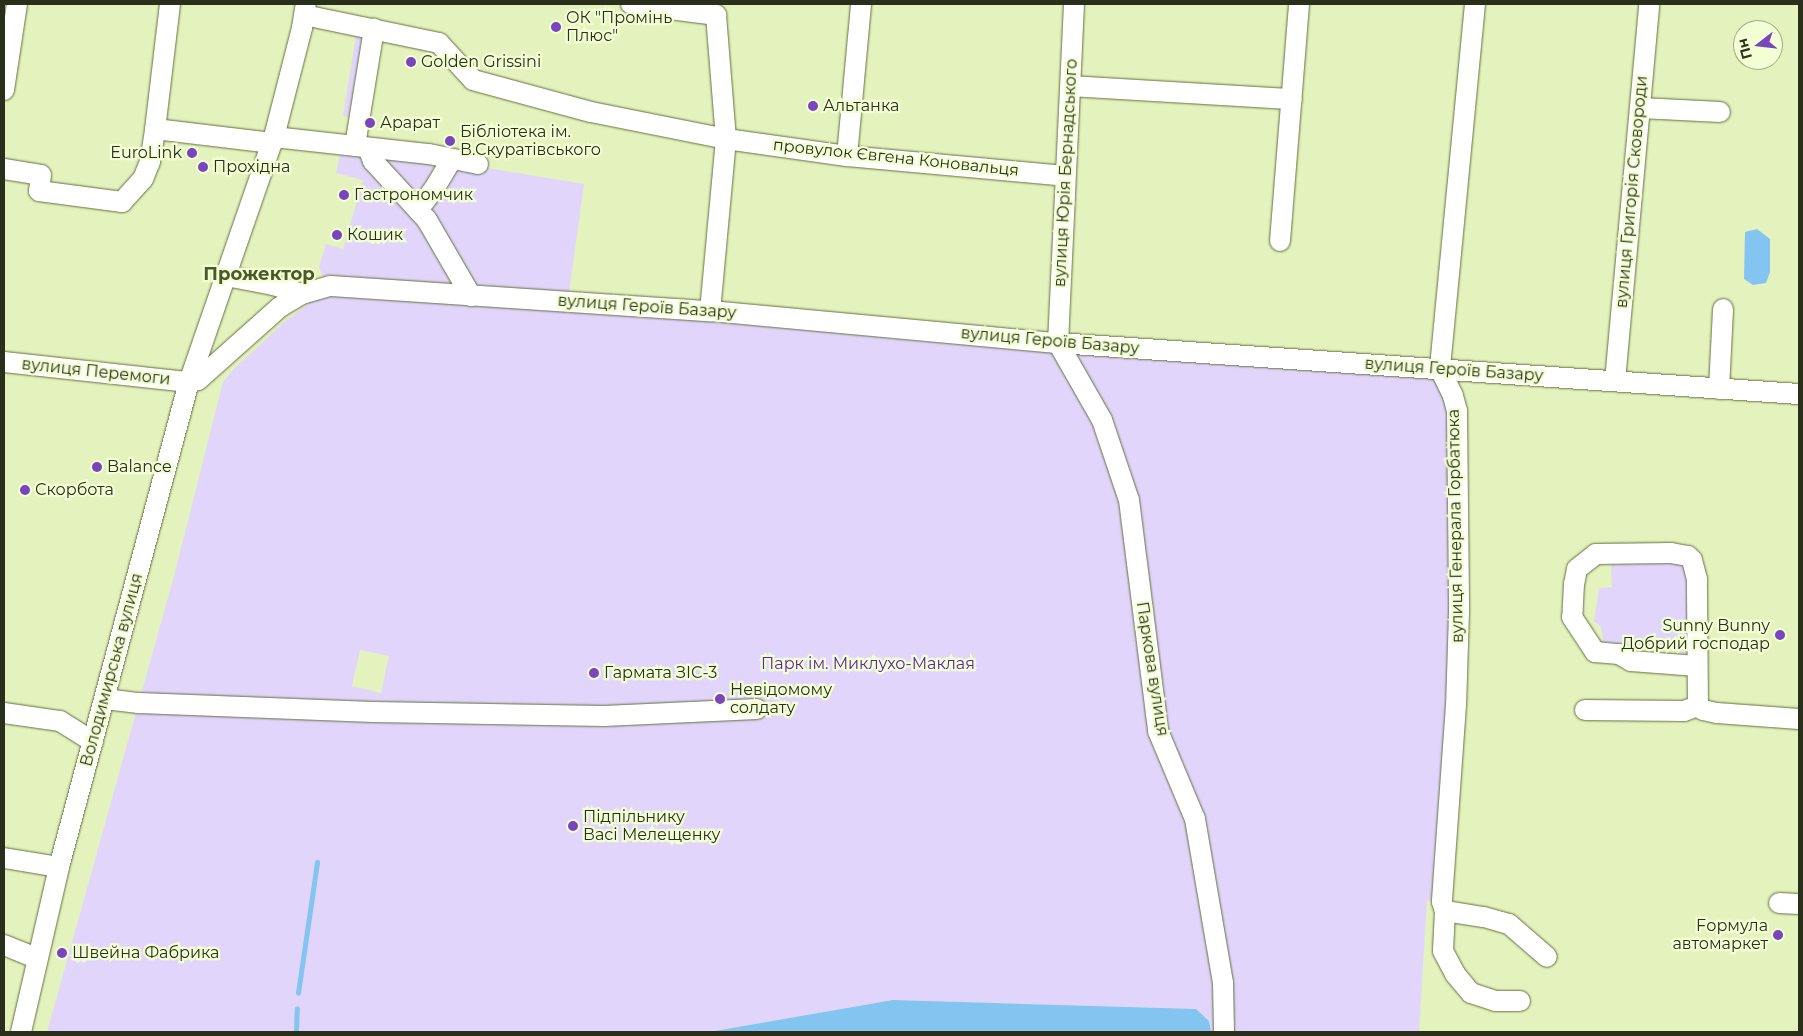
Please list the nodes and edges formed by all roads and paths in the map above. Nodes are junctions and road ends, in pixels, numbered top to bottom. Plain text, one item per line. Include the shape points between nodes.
1 (17, 4) edge
2 (170, 4) edge
3 (630, 4) edge
4 (861, 4) edge
5 (1074, 4) edge
6 (1299, 4) edge
7 (1475, 4) edge
8 (1649, 4) edge
9 (305, 9) edge
10 (374, 29) junction
11 (1071, 86) junction
12 (4, 90) edge
13 (1292, 99) junction
14 (1641, 108) junction
15 (1720, 112) dead end
16 (155, 129) junction
17 (726, 139) junction
18 (273, 140) junction
19 (361, 147) junction
20 (847, 156) junction
21 (452, 159) junction
22 (478, 164) dead end
23 (4, 169) edge
24 (1065, 176) junction
25 (418, 210) junction
26 (1280, 241) dead end
27 (226, 276) junction
28 (302, 294) junction
29 (471, 296) junction
30 (1723, 309) dead end
31 (710, 311) junction
32 (1058, 343) junction
33 (4, 362) edge
34 (1440, 369) junction
35 (1615, 381) junction
36 (189, 382) junction
37 (1719, 389) junction
38 (1799, 394) edge
39 (1697, 666) junction
40 (105, 699) junction
41 (1698, 706) junction
42 (757, 709) dead end
43 (1585, 710) dead end
44 (4, 713) edge
45 (1799, 719) edge
46 (93, 742) junction
47 (4, 858) edge
48 (59, 867) junction
49 (1779, 903) dead end
50 (1799, 904) edge
51 (1443, 906) junction
52 (4, 945) edge
53 (1547, 957) dead end
54 (37, 958) junction
55 (1520, 1000) dead end
56 (21, 1032) edge
57 (1224, 1032) edge

1 - 12 street
2 - 16 street
3 - 17 street via 716,15
4 - 20 street
5 - 11 street, вулиця Юрія Бернадського
6 - 13 street
7 - 34 street
8 - 14 street, вулиця Григорія Сковороди
9 - 10 street, провулок Євгена Коновальця
9 - 18 street
10 - 17 street, провулок Євгена Коновальця via 439,43 473,80 591,112
10 - 19 street
11 - 13 street
11 - 24 street, вулиця Юрія Бернадського
13 - 26 street
14 - 15 street
14 - 35 street, вулиця Григорія Сковороди
16 - 18 street
16 - 23 street via 144,180 122,202 39,191 41,175
17 - 20 street, провулок Євгена Коновальця
17 - 31 street
18 - 19 street
18 - 27 street
19 - 21 street
19 - 25 street
20 - 24 street, провулок Євгена Коновальця
21 - 22 street
21 - 25 street
24 - 32 street, вулиця Юрія Бернадського
25 - 29 street
27 - 28 street
27 - 36 street, Володимирська вулиця
28 - 29 street, вулиця Героїв Базару via 330,286
28 - 36 street, вулиця Героїв Базару via 280,308 206,375
29 - 31 street, вулиця Героїв Базару
30 - 37 street
31 - 32 street, вулиця Героїв Базару
32 - 34 street, вулиця Героїв Базару
32 - 57 street, Паркова вулиця via 1102,420 1129,500 1158,731 1195,819 1223,983
33 - 36 street, вулиця Перемоги
34 - 35 street, вулиця Героїв Базару
34 - 51 street, вулиця Генерала Горбатюка via 1453,396 1458,417 1460,612
35 - 37 street, вулиця Героїв Базару
36 - 40 street, Володимирська вулиця
37 - 38 street, вулиця Героїв Базару
39 - 39 street via 1696,569 1688,556 1671,553 1596,554 1577,569 1572,617 1595,652 1620,654 1631,661
39 - 41 street
40 - 42 street via 373,712 604,716
40 - 46 street, Володимирська вулиця
41 - 43 street via 1684,711
41 - 45 street via 1717,713
44 - 46 street via 60,721
46 - 48 street, Володимирська вулиця
47 - 48 street
48 - 54 street, Володимирська вулиця
49 - 50 street
51 - 53 street via 1509,924
51 - 55 street, вулиця Генерала Горбатюка via 1443,951 1455,974 1471,993 1495,1000
52 - 54 street
54 - 56 street, Володимирська вулиця

